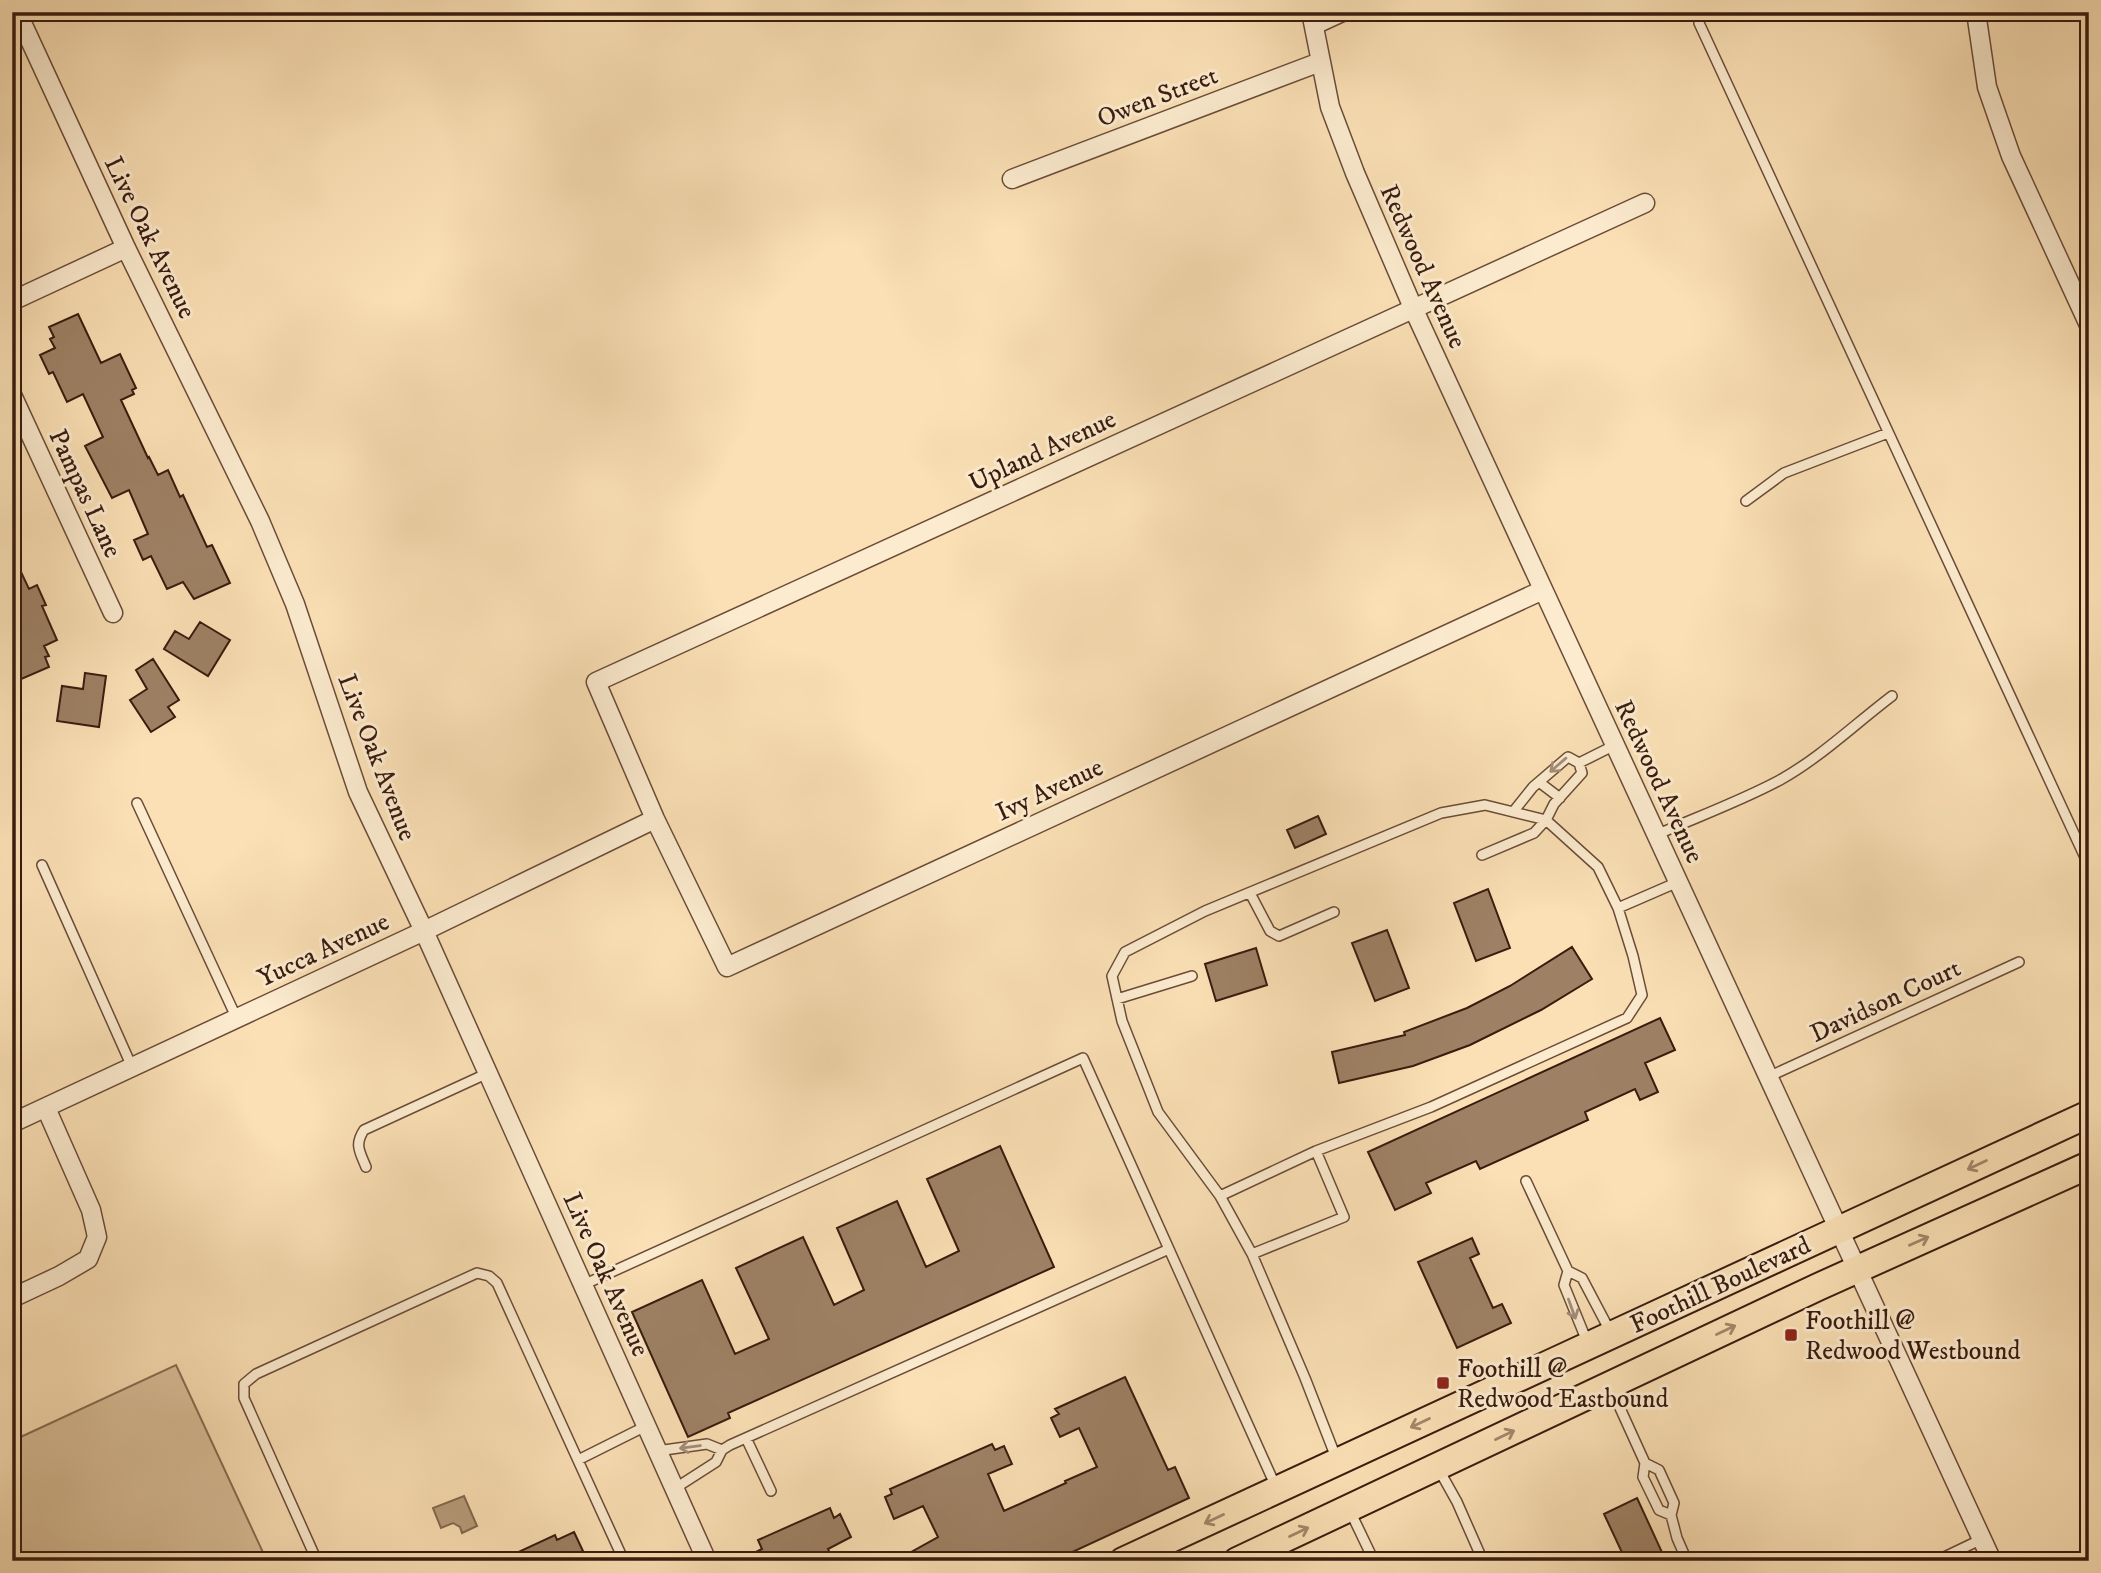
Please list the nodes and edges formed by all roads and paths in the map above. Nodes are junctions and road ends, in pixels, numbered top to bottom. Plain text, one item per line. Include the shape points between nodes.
1 (1353, 12) edge
2 (1976, 12) edge
3 (16, 14) edge
4 (1312, 21) edge
5 (1699, 23) dead end
6 (1320, 62) junction
7 (1013, 179) dead end
8 (1645, 202) dead end
9 (126, 248) junction
10 (12, 301) edge
11 (1414, 310) junction
12 (2089, 325) edge
13 (12, 395) edge
14 (1888, 433) junction
15 (1746, 500) dead end
16 (1543, 590) junction
17 (113, 613) dead end
18 (1892, 696) dead end
19 (1615, 745) junction
20 (1579, 763) junction
21 (1538, 782) junction
22 (1560, 797) junction
23 (137, 803) dead end
24 (1513, 811) junction
25 (655, 819) junction
26 (1546, 820) junction
27 (1656, 835) junction
28 (1482, 855) dead end
29 (42, 865) dead end
30 (2089, 866) edge
31 (1678, 882) junction
32 (1250, 893) junction
33 (1618, 908) junction
34 (1334, 912) dead end
35 (424, 931) junction
36 (2019, 962) dead end
37 (1192, 976) dead end
38 (1117, 999) junction
39 (237, 1019) junction
40 (132, 1067) junction
41 (488, 1073) junction
42 (1768, 1077) junction
43 (46, 1108) junction
44 (2089, 1114) edge
45 (12, 1123) edge
46 (1316, 1151) junction
47 (2089, 1165) edge
48 (366, 1167) dead end
49 (1526, 1181) dead end
50 (1220, 1196) junction
51 (1838, 1230) junction
52 (1168, 1248) junction
53 (1252, 1254) junction
54 (1857, 1270) junction
55 (1568, 1271) junction
56 (583, 1285) junction
57 (12, 1298) edge
58 (1600, 1340) junction
59 (1609, 1385) junction
60 (646, 1426) junction
61 (746, 1438) junction
62 (722, 1450) junction
63 (657, 1451) junction
64 (578, 1460) junction
65 (1338, 1461) junction
66 (1646, 1463) junction
67 (1437, 1467) junction
68 (674, 1489) junction
69 (1277, 1489) junction
70 (771, 1491) dead end
71 (1349, 1509) junction
72 (1671, 1514) junction
73 (1982, 1539) junction
74 (317, 1561) edge
75 (624, 1561) edge
76 (707, 1561) edge
77 (1123, 1561) edge
78 (1237, 1561) edge
79 (1374, 1561) edge
80 (1483, 1561) edge
81 (1687, 1561) edge
82 (1936, 1561) edge
83 (1992, 1561) edge

1 - 4 lane
2 - 12 street via 1987,87 2011,156
3 - 9 street, Live Oak Avenue
4 - 6 street, Redwood Avenue
5 - 14 lane
6 - 7 street, Owen Street
6 - 11 street, Redwood Avenue via 1330,107 1355,173
8 - 11 street, Upland Avenue
9 - 10 street
9 - 35 street, Live Oak Avenue via 260,520 295,604 358,792
11 - 16 street, Redwood Avenue
11 - 25 street, Upland Avenue via 596,682
13 - 17 street, Pampas Lane
14 - 15 lane via 1784,473
14 - 30 lane
16 - 19 street, Redwood Avenue
16 - 25 street, Ivy Avenue via 727,967
18 - 27 lane via 1833,745 1779,780
19 - 20 lane
19 - 27 street, Redwood Avenue
20 -> 21 lane via 1568,757
20 - 22 lane via 1582,773
21 - 22 lane
21 - 24 lane
22 - 26 lane
23 - 39 lane
24 - 26 lane
24 - 32 lane via 1485,805 1441,813
25 - 35 street, Yucca Avenue
26 - 28 lane via 1534,833
26 - 33 lane via 1598,867
27 - 31 street, Redwood Avenue
29 - 40 lane
31 - 33 lane
31 - 42 street, Redwood Avenue
32 - 34 lane via 1270,931 1279,936
32 - 38 lane via 1125,952 1112,976
33 - 46 lane via 1642,995 1627,1018 1431,1107
35 - 39 street, Yucca Avenue
35 - 41 street, Live Oak Avenue
36 - 42 lane, Davidson Court
37 - 38 lane
38 - 50 lane via 1158,1112
39 - 40 street, Yucca Avenue
40 - 43 street, Yucca Avenue
41 - 48 lane via 364,1130 358,1139
41 - 56 street, Live Oak Avenue
42 - 51 street, Redwood Avenue
43 - 45 street, Yucca Avenue
43 - 57 street via 91,1210 97,1237 88,1259
44 -> 51 main road, Foothill Boulevard
46 - 50 lane
46 - 53 lane via 1344,1217
54 -> 47 main road, Foothill Boulevard
49 - 55 lane
50 - 53 lane
51 - 54 street, Redwood Avenue
51 - 58 main road, Foothill Boulevard
52 - 56 lane via 1083,1058
52 - 61 lane
52 - 69 lane
53 - 65 lane
59 -> 54 main road, Foothill Boulevard
54 - 73 street, Redwood Avenue
55 - 58 lane via 1582,1279
55 -> 58 lane via 1564,1285
56 - 60 street, Live Oak Avenue
58 -> 65 main road, Foothill Boulevard
59 - 66 lane
67 -> 59 main road, Foothill Boulevard
60 - 63 street, Live Oak Avenue
60 - 64 lane
61 - 62 lane
61 - 70 lane
62 -> 63 lane via 708,1444
62 - 68 lane via 716,1462
63 - 68 street, Live Oak Avenue
64 - 74 lane via 496,1283 477,1273 256,1374 244,1384 244,1398
64 - 75 lane
65 - 69 main road, Foothill Boulevard
66 - 72 lane via 1659,1470 1674,1503
66 - 72 lane via 1643,1477 1659,1510
67 - 71 main road, Foothill Boulevard
67 - 80 lane
68 - 76 street, Live Oak Avenue
69 -> 77 main road, Foothill Boulevard
78 -> 71 main road, Foothill Boulevard
71 - 79 lane
72 - 81 lane
73 - 82 lane
73 - 83 street, Redwood Avenue

